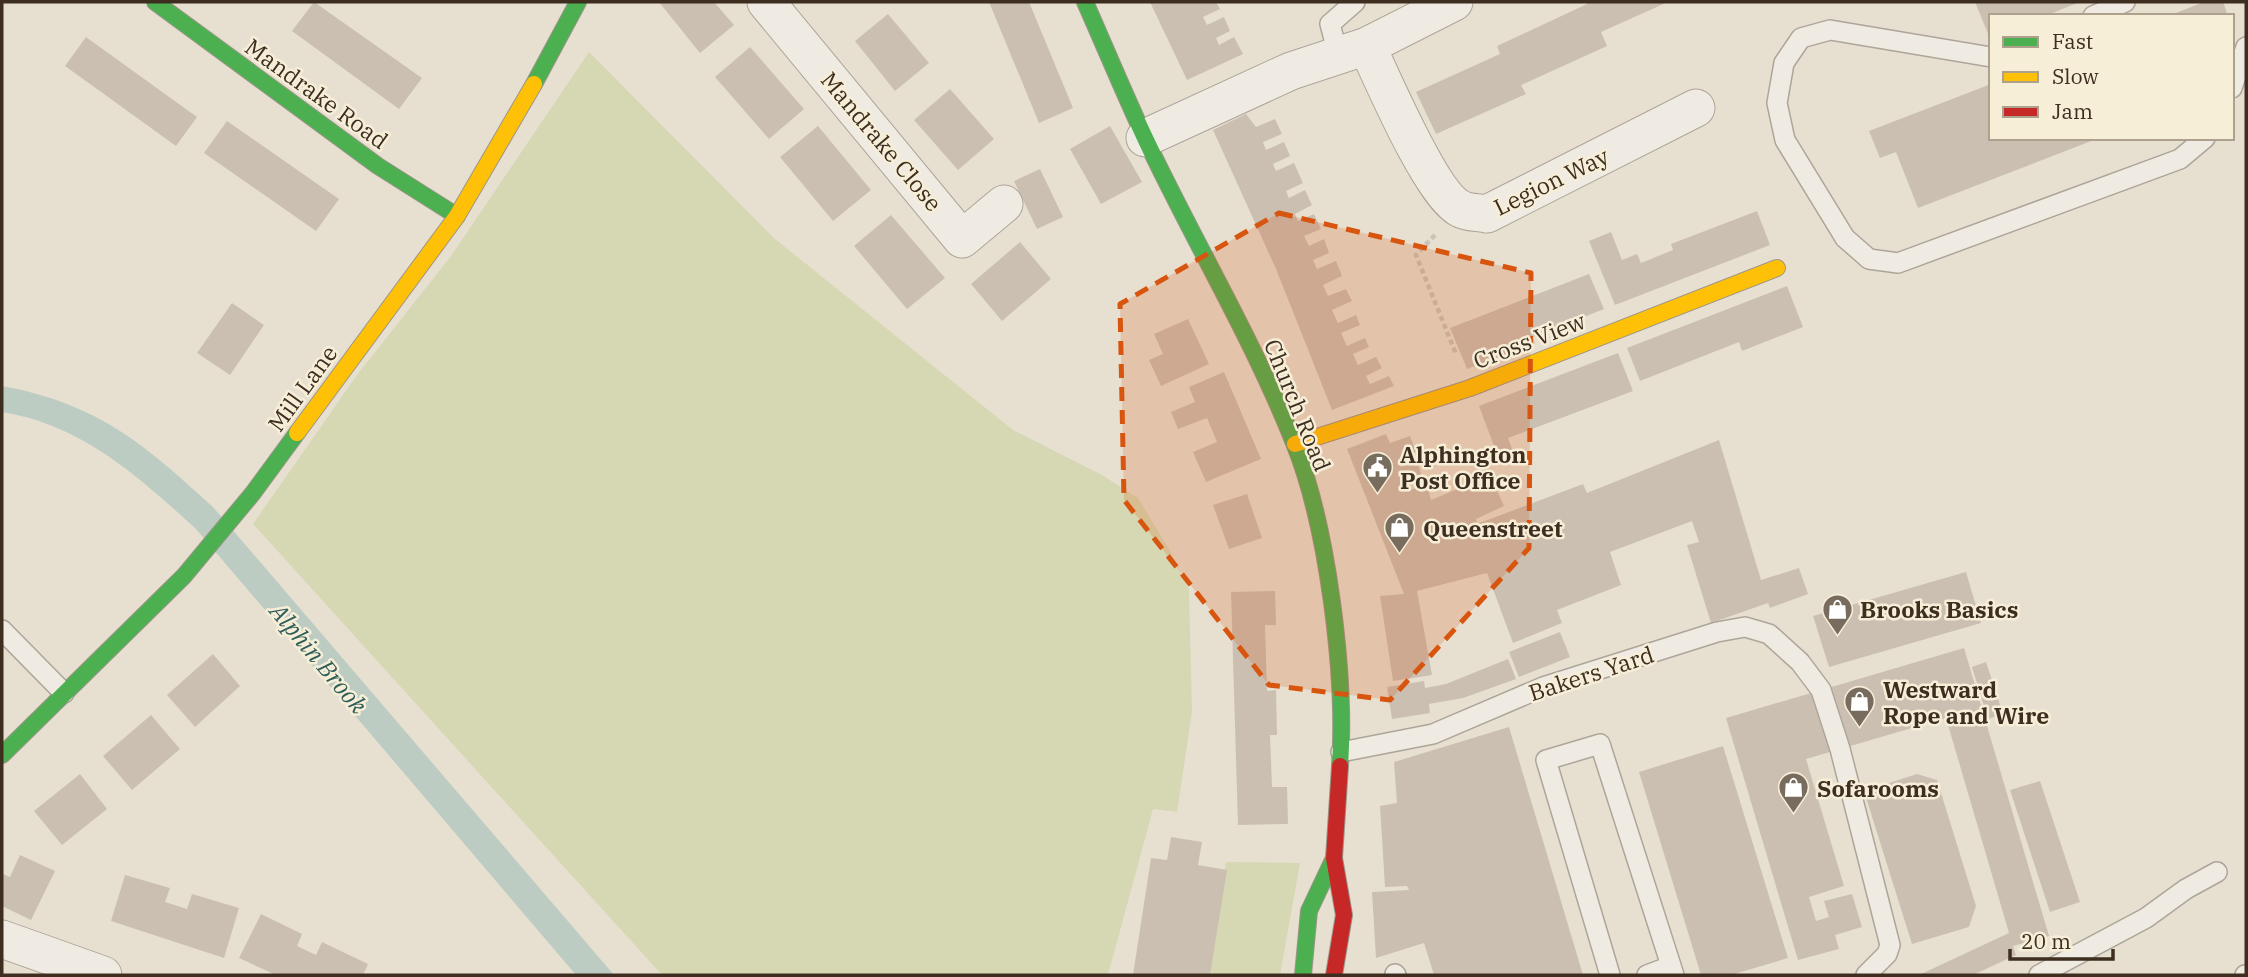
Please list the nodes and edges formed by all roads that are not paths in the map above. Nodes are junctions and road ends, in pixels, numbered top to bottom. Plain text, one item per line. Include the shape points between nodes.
1 (155, 2) edge
2 (578, 2) edge
3 (766, 2) edge
4 (1085, 2) edge
5 (1355, 2) edge
6 (1454, 2) edge
7 (2125, 2) edge
8 (2098, 14) edge
9 (2246, 47) edge
10 (1353, 52) junction
11 (1989, 57) edge
12 (2234, 82) edge
13 (1696, 108) dead end
14 (1145, 138) junction
15 (2203, 140) edge
16 (1004, 204) dead end
17 (457, 216) junction
18 (1777, 268) dead end
19 (1294, 444) junction
20 (2, 630) edge
21 (64, 693) junction
22 (1341, 752) junction
23 (2, 755) edge
24 (1334, 858) junction
25 (2217, 872) dead end
26 (2, 939) edge
27 (1672, 970) edge
28 (103, 975) edge
29 (1303, 975) edge
30 (1334, 975) edge
31 (1610, 975) edge
32 (1647, 975) edge
33 (1866, 975) edge
34 (2039, 975) edge

1 - 17 street, Mandrake Road via 378,166
2 - 17 street, Mill Lane via 507,135
3 - 16 street, Mandrake Close via 962,239
4 - 14 street, Church Road
5 - 10 lane via 1330,24
6 - 10 street
7 - 8 lane
9 - 12 lane
10 - 13 street, Legion Way via 1404,123 1444,194 1460,209 1487,214
10 - 14 street via 1291,71
11 - 15 lane via 1830,30 1801,38 1784,63 1777,103 1784,140 1845,238 1869,259 1898,263 2180,159
14 - 19 street, Church Road via 1233,310
17 - 21 street, Mill Lane via 253,493 184,576
18 - 19 street, Cross View via 1470,388
19 - 22 street, Church Road via 1321,535 1331,593
20 - 21 lane
21 - 23 street, Mill Lane
22 - 24 street, Church Road
22 - 33 lane, Bakers Yard via 1433,734 1543,687 1717,632 1745,627 1769,634 1800,662 1821,690 1840,749 1890,945
24 - 29 street, Church Road via 1309,911
24 - 30 street, Church Road via 1344,915
25 - 34 lane via 2146,918
26 - 28 street
27 - 31 lane via 1600,744 1546,760
27 - 32 lane

